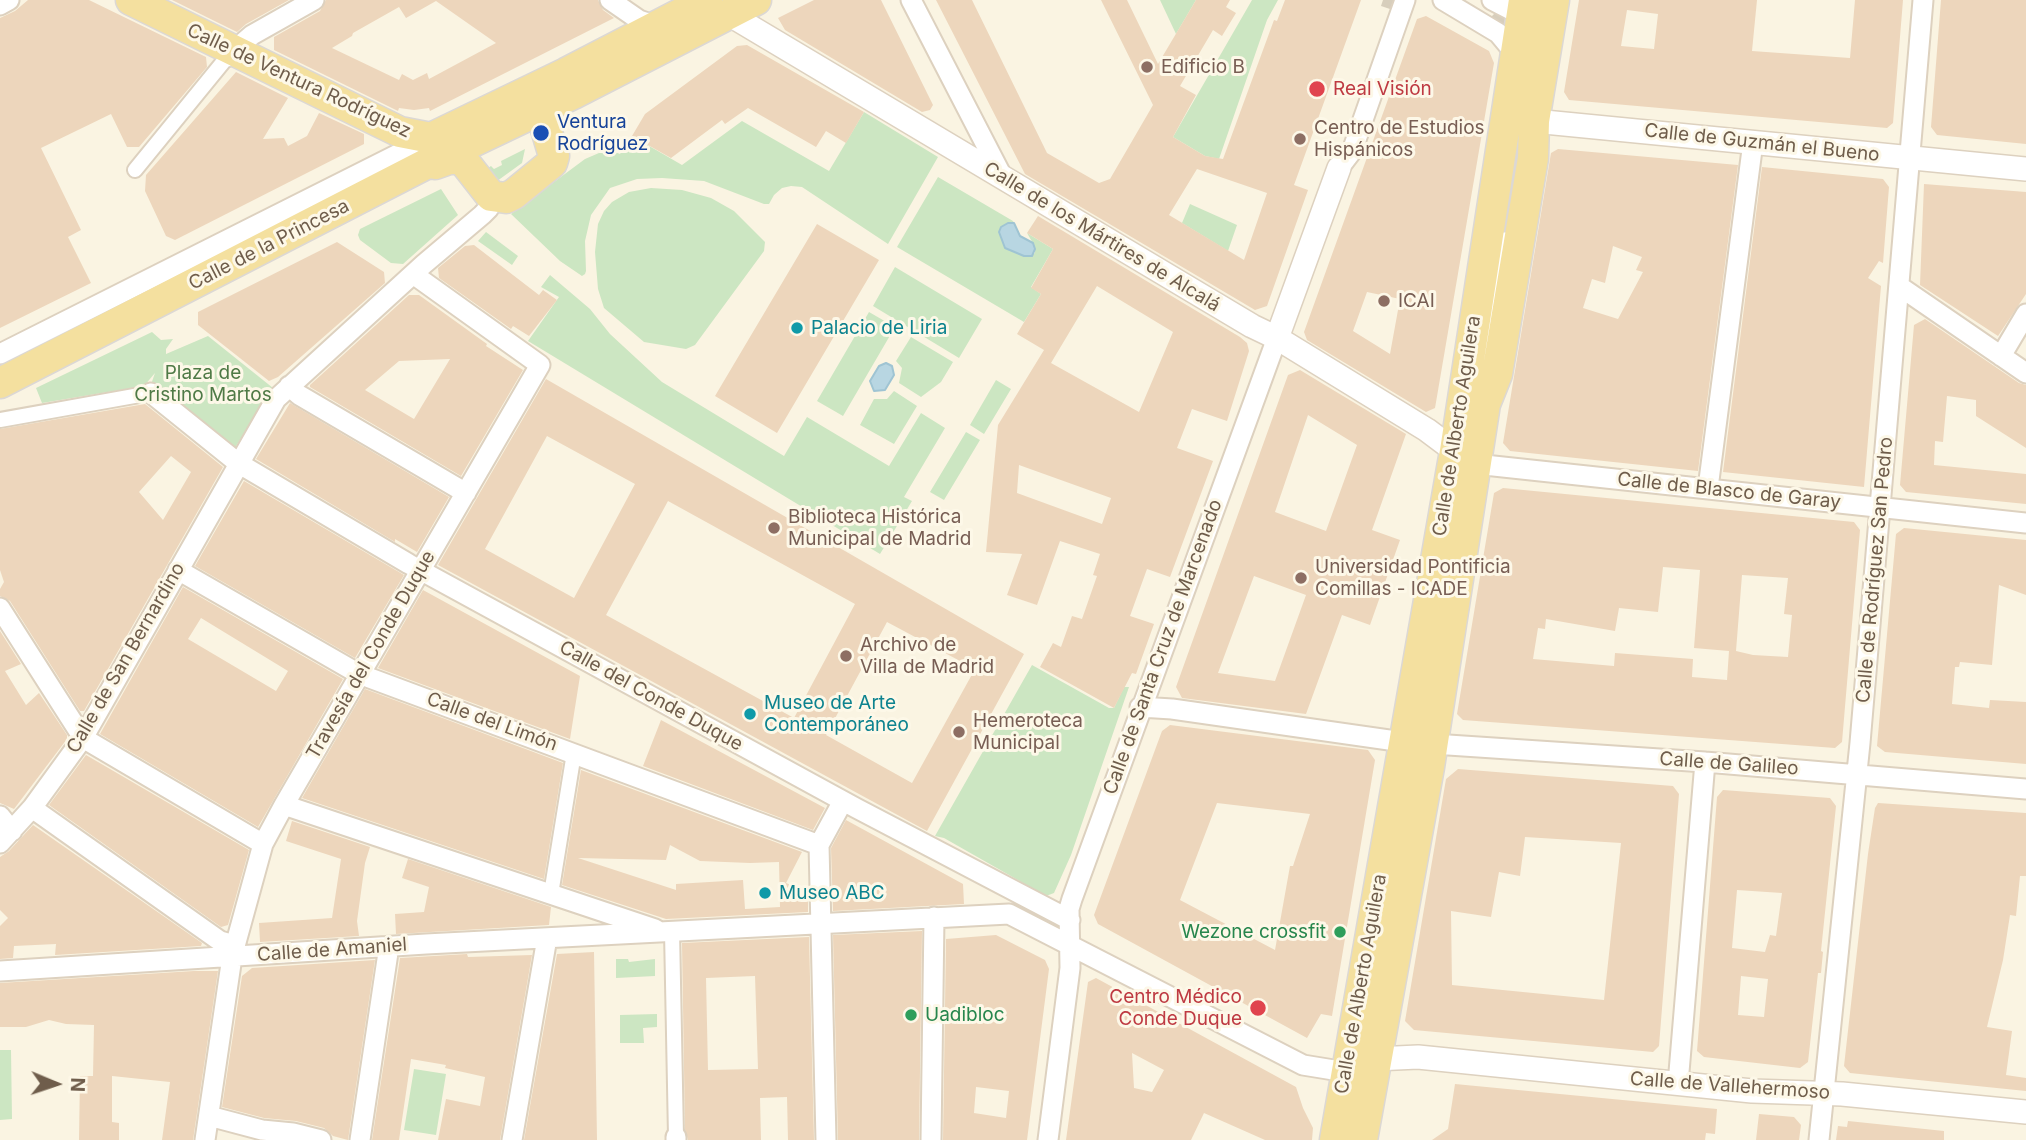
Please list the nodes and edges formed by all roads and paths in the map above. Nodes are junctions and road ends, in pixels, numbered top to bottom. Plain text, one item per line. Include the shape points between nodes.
1 (9, 0) edge
2 (131, 0) edge
3 (314, 0) edge
4 (610, 0) edge
5 (756, 0) edge
6 (911, 0) edge
7 (1443, 0) edge
8 (1469, 0) edge
9 (1554, 0) edge
10 (1923, 0) edge
11 (1398, 4) tunnel mouth
12 (0, 5) edge
13 (717, 7) edge
14 (1508, 7) edge
15 (656, 26) junction
16 (239, 53) junction
17 (1515, 53) junction
18 (1532, 78) junction
19 (531, 102) junction
20 (1534, 121) junction
21 (1753, 142) junction
22 (1511, 144) junction
23 (428, 152) junction
24 (1910, 158) junction
25 (1339, 168) joint
26 (2026, 169) edge
27 (135, 170) dead end
28 (1003, 178) junction
29 (491, 196) junction
30 (414, 275) junction
31 (1899, 286) junction
32 (2026, 314) edge
33 (1277, 338) junction
34 (0, 354) edge
35 (2001, 356) junction
36 (2026, 373) edge
37 (0, 383) edge
38 (289, 386) junction
39 (151, 393) joint
40 (1485, 404) junction
41 (0, 419) edge
42 (1465, 457) junction
43 (238, 463) junction
44 (1709, 488) junction
45 (466, 493) junction
46 (1880, 508) junction
47 (2026, 523) edge
48 (178, 570) junction
49 (421, 570) junction
50 (0, 608) edge
51 (359, 674) junction
52 (1140, 707) junction
53 (83, 738) junction
54 (1418, 742) junction
55 (574, 753) junction
56 (1705, 762) junction
57 (1857, 774) junction
58 (2026, 789) edge
59 (843, 801) junction
60 (284, 805) junction
61 (32, 808) junction
62 (4, 830) edge
63 (263, 844) junction
64 (819, 845) junction
65 (1007, 888) junction
66 (551, 894) junction
67 (999, 914) junction
68 (934, 917) junction
69 (1070, 920) junction
70 (820, 924) junction
71 (668, 931) junction
72 (547, 938) junction
73 (1070, 945) junction
74 (389, 946) junction
75 (233, 951) junction
76 (0, 971) edge
77 (1375, 1059) junction
78 (1346, 1072) junction
79 (1678, 1084) junction
80 (1823, 1095) junction
81 (2026, 1112) edge
82 (209, 1116) junction
83 (676, 1138) edge
84 (205, 1140) edge
85 (321, 1140) edge
86 (360, 1140) edge
87 (512, 1140) edge
88 (826, 1140) edge
89 (931, 1140) edge
90 (1048, 1140) edge
91 (1335, 1140) edge
92 (1362, 1140) edge
93 (1819, 1140) edge

1 - 12 street
2 - 16 main road, Calle de Ventura Rodríguez
3 - 16 street via 252,35
4 - 15 street
5 - 13 main road, Calle de la Princesa
6 - 28 street
7 - 17 street via 1498,33
8 - 14 street
9 - 20 main road, Calle de Alberto Aguilera
10 - 24 street, Calle de Rodríguez San Pedro
11 - 25 street, Calle de Santa Cruz de Marcenado via 1352,150
13 - 15 main road, Calle de la Princesa
13 - 19 main road, Calle de la Princesa via 616,72
13 - 28 street, Calle de los Mártires de Alcalá
14 - 17 main road, Calle de Alberto Aguilera
14 - 18 street
15 - 19 main road, Calle de la Princesa
16 - 23 main road, Calle de Ventura Rodríguez via 401,132
16 - 27 street via 224,61
17 - 18 street
17 - 22 main road, Calle de Alberto Aguilera
18 - 20 street
19 - 23 main road, Calle de la Princesa
19 - 29 main road via 554,150 552,163 514,194
20 - 21 street, Calle de Guzmán el Bueno
20 - 22 street via 1518,125
20 - 40 main road, Calle de Alberto Aguilera via 1535,146 1497,374
21 - 24 street, Calle de Guzmán el Bueno
21 - 44 street
22 - 40 street, Calle de Alberto Aguilera via 1482,386
22 - 42 main road, Calle de Alberto Aguilera
23 - 29 main road via 462,159
23 - 34 street, Calle de la Princesa
23 - 37 main road, Calle de la Princesa
24 - 26 street, Calle de Guzmán el Bueno
24 - 31 street, Calle de Rodríguez San Pedro
25 - 33 street, Calle de Santa Cruz de Marcenado
28 - 33 street, Calle de los Mártires de Alcalá
29 - 30 street via 489,208
30 - 38 street
30 - 45 street, Travesía del Conde Duque via 540,365
31 - 35 street
31 - 46 street, Calle de Rodríguez San Pedro
32 - 35 street
33 - 42 street, Calle de los Mártires de Alcalá
33 - 52 street, Calle de Santa Cruz de Marcenado
35 - 36 street
38 - 43 street via 276,399
38 - 45 street
39 - 41 street
39 - 43 street
40 - 42 main road, Calle de Alberto Aguilera
42 - 44 street, Calle de Blasco de Garay
42 - 54 main road, Calle de Alberto Aguilera
43 - 48 street, Calle de San Bernardino
43 - 49 street, Calle del Conde Duque
44 - 46 street, Calle de Blasco de Garay
45 - 49 street, Travesía del Conde Duque
46 - 47 street, Calle de Blasco de Garay
46 - 57 street, Calle de Rodríguez San Pedro
48 - 51 street, Calle del Limón
48 - 53 street, Calle de San Bernardino
49 - 51 street, Travesía del Conde Duque
49 - 59 street, Calle del Conde Duque
50 - 53 street
51 - 55 street, Calle del Limón
51 - 60 street, Travesía del Conde Duque
52 - 54 street, Calle de Galileo
52 - 69 street, Calle de Santa Cruz de Marcenado via 1072,899
53 - 61 street, Calle de San Bernardino
53 - 63 street
54 - 56 street, Calle de Galileo
54 - 77 main road, Calle de Alberto Aguilera
54 - 78 main road, Calle de Alberto Aguilera
55 - 64 street, Calle del Limón
55 - 66 street
56 - 57 street, Calle de Galileo
56 - 79 street
57 - 58 street, Calle de Galileo
57 - 80 street, Calle de Rodríguez San Pedro
59 - 64 street
59 - 65 street, Calle del Conde Duque
60 - 63 street, Travesía del Conde Duque
60 - 66 street, Calle de Amaniel
61 - 62 street, Calle de San Bernardino
61 - 75 street
63 - 75 street, Travesía del Conde Duque
64 - 70 street
65 - 67 street
65 - 69 street, Calle del Conde Duque
66 - 71 street, Calle de Amaniel
67 - 68 street, Calle de Amaniel
67 - 73 street, Calle de Amaniel via 1009,914
68 - 70 street, Calle de Amaniel
68 - 89 street
69 - 73 street, Calle de Santa Cruz de Marcenado
70 - 71 street, Calle de Amaniel
70 - 88 street
71 - 72 street, Calle de Amaniel
71 - 83 street
72 - 74 street, Calle de Amaniel
72 - 87 street
73 - 78 street via 1303,1065
73 - 90 street, Calle de Santa Cruz de Marcenado
74 - 75 street, Calle de Amaniel
74 - 86 street
75 - 76 street, Calle de Amaniel
75 - 82 street, Travesía del Conde Duque
77 - 78 street, Calle de Vallehermoso
77 - 79 street, Calle de Vallehermoso via 1410,1056
77 - 92 main road, Calle de Alberto Aguilera
78 - 91 main road, Calle de Alberto Aguilera
79 - 80 street, Calle de Vallehermoso
80 - 81 street, Calle de Vallehermoso
80 - 93 street, Calle de Rodríguez San Pedro
82 - 84 street, Travesía del Conde Duque
82 - 85 street

